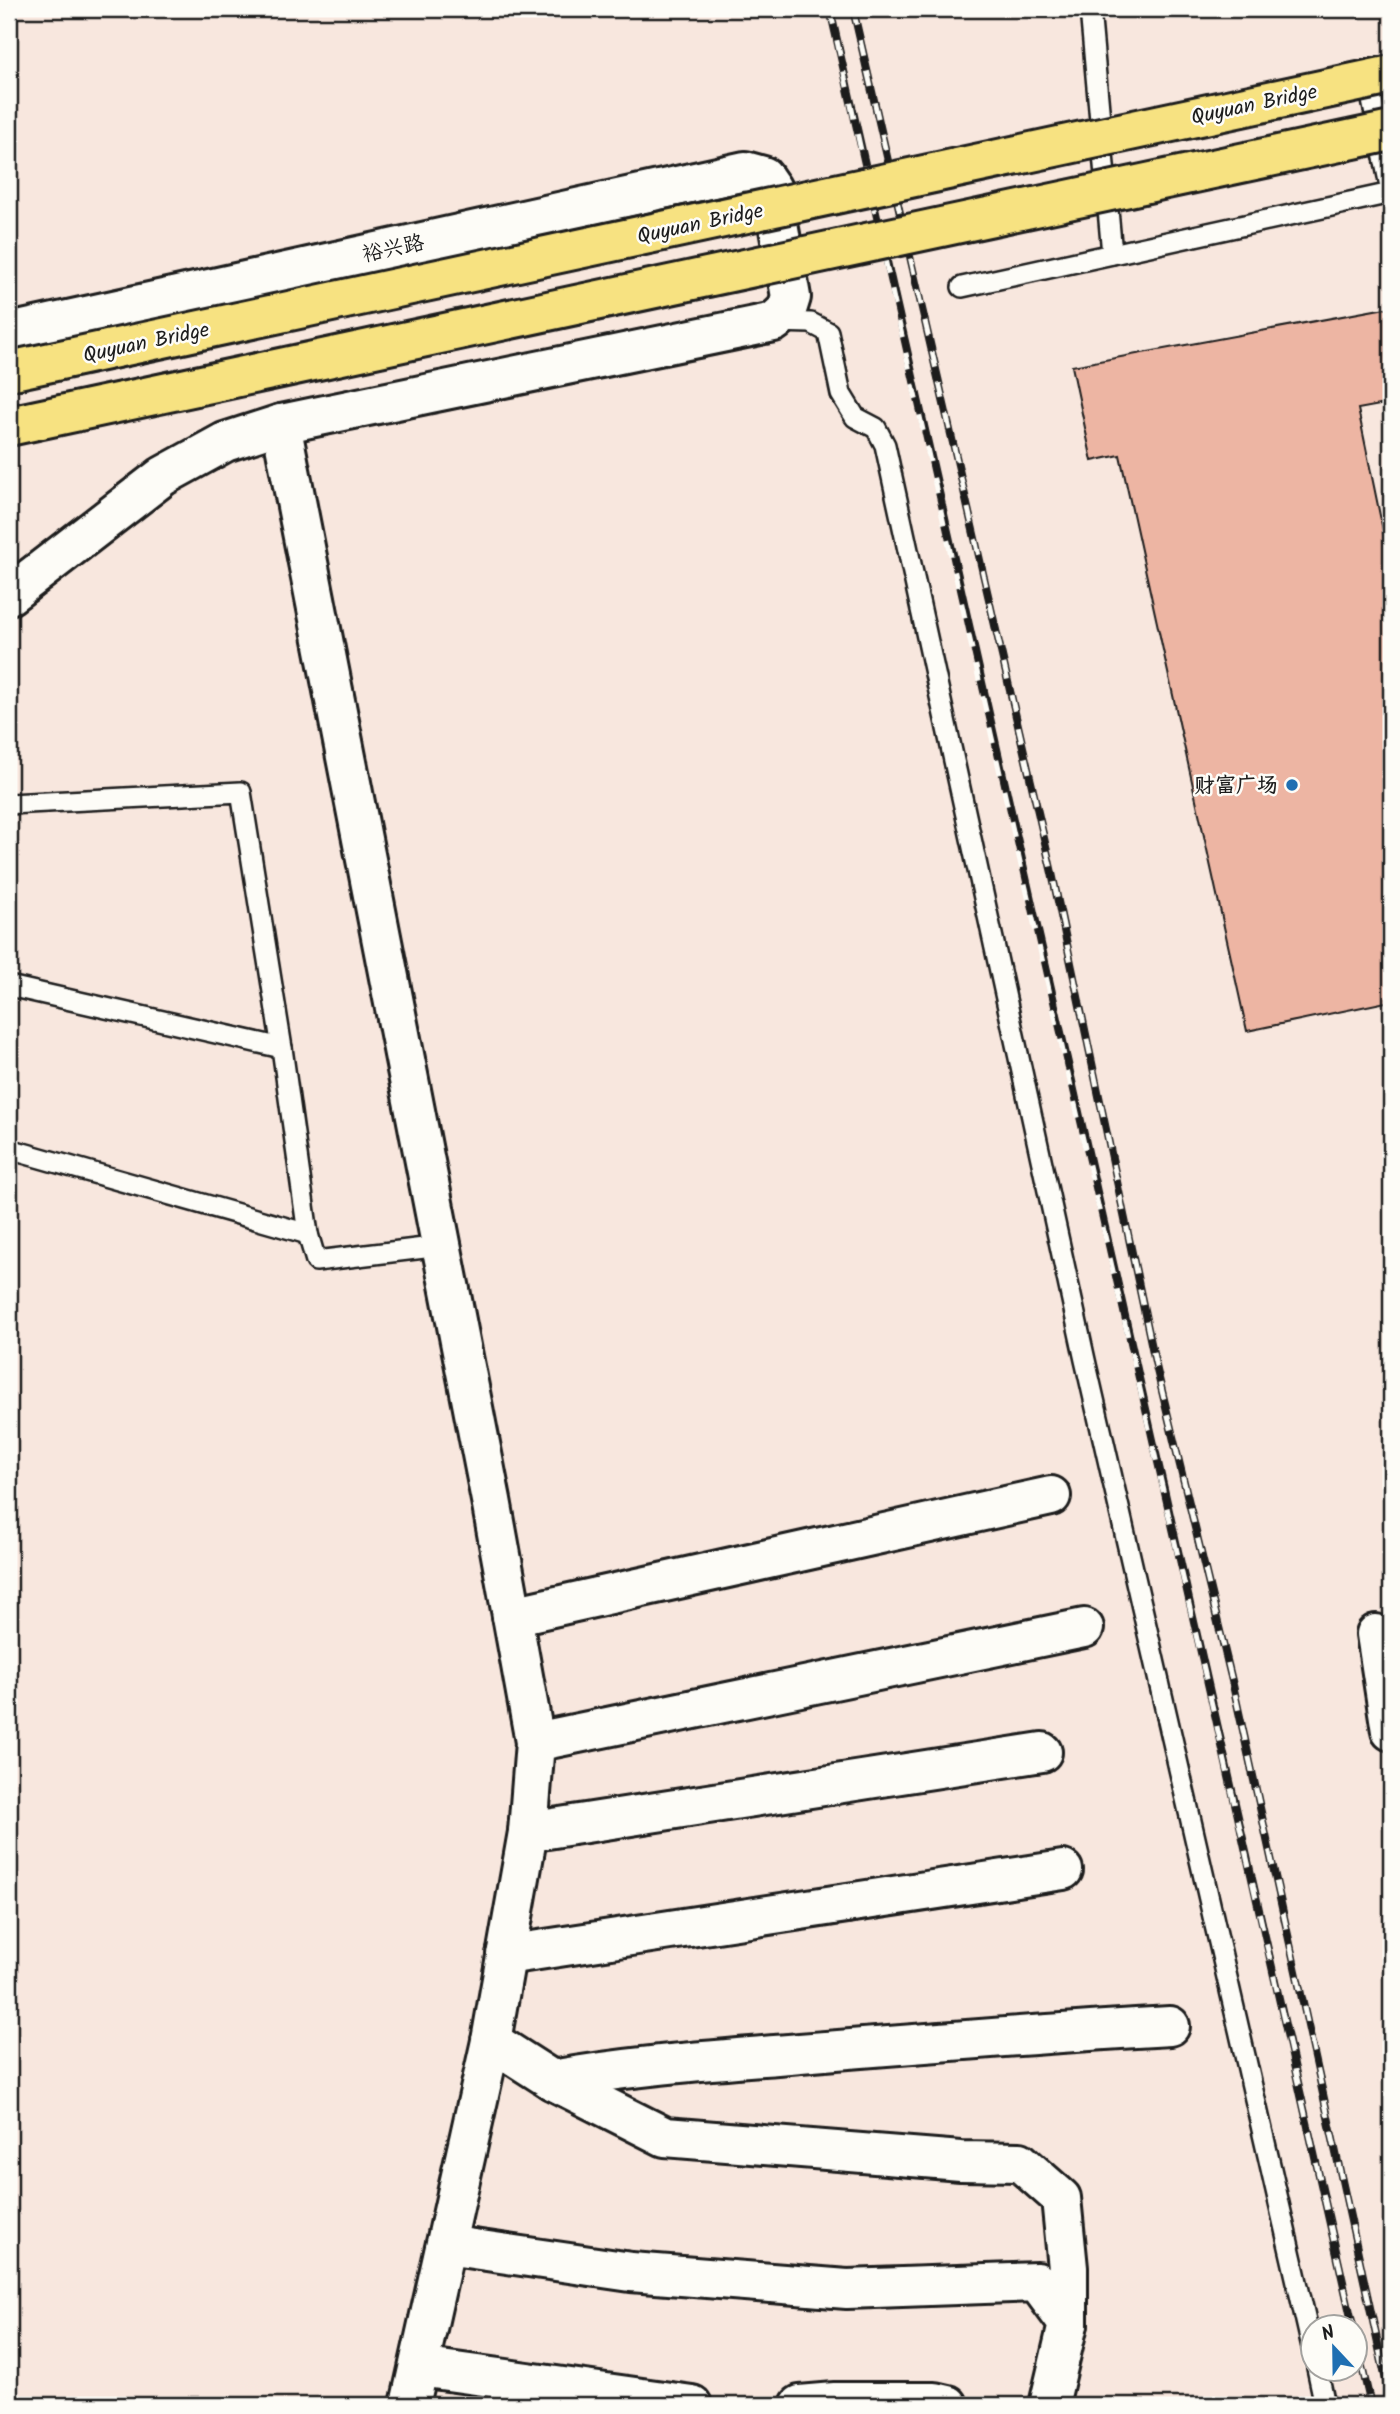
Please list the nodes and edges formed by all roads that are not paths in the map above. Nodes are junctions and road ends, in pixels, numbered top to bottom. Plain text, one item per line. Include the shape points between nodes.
1 (1090, 9) edge
2 (1391, 64) edge
3 (1391, 75) edge
4 (1391, 131) edge
5 (1391, 192) edge
6 (1112, 254) junction
7 (962, 287) dead end
8 (774, 322) junction
9 (9, 333) edge
10 (9, 371) edge
11 (281, 424) junction
12 (9, 426) edge
13 (9, 595) edge
14 (9, 804) edge
15 (9, 986) edge
16 (282, 1048) junction
17 (9, 1149) edge
18 (308, 1234) junction
19 (441, 1246) junction
20 (1051, 1496) dead end
21 (512, 1616) junction
22 (1084, 1628) dead end
23 (1376, 1634) dead end
24 (1390, 1722) edge
25 (535, 1742) junction
26 (1042, 1752) dead end
27 (528, 1832) junction
28 (1063, 1870) dead end
29 (506, 1955) junction
30 (1170, 2026) dead end
31 (491, 2041) junction
32 (552, 2080) junction
33 (446, 2245) junction
34 (1304, 2312) edge
35 (1068, 2324) junction
36 (419, 2367) junction
37 (1320, 2382) edge
38 (410, 2405) edge
39 (692, 2405) edge
40 (800, 2405) edge
41 (948, 2405) edge
42 (1049, 2405) edge
43 (1325, 2405) edge

1 - 6 lane
2 - 5 lane via 1368,80
3 - 10 main road, Quyuan Bridge, bridge
4 - 12 main road, bridge
5 - 6 lane
6 - 7 lane
8 - 9 street, 裕兴路 via 787,310 791,297 772,189 763,176 745,171
8 - 11 street
8 - 34 lane via 811,323 828,332 841,394 855,417 876,428 885,445 1085,1360
11 - 13 street via 225,442 163,475
11 - 19 street
14 - 16 lane via 241,792
15 - 16 lane
16 - 18 lane
17 - 18 lane
18 - 19 lane via 316,1261
19 - 21 street
20 - 21 street
21 - 25 street
22 - 25 street
23 - 24 street
25 - 27 street
26 - 27 street
27 - 29 street
28 - 29 street
29 - 31 street
30 - 32 street via 711,2061
31 - 32 street
31 - 33 street
32 - 35 street via 665,2137 1020,2162 1060,2198
33 - 35 street via 631,2272 847,2289 1037,2282
33 - 36 street
35 - 42 street
36 - 38 street
36 - 39 street
37 - 43 lane
40 - 41 street

